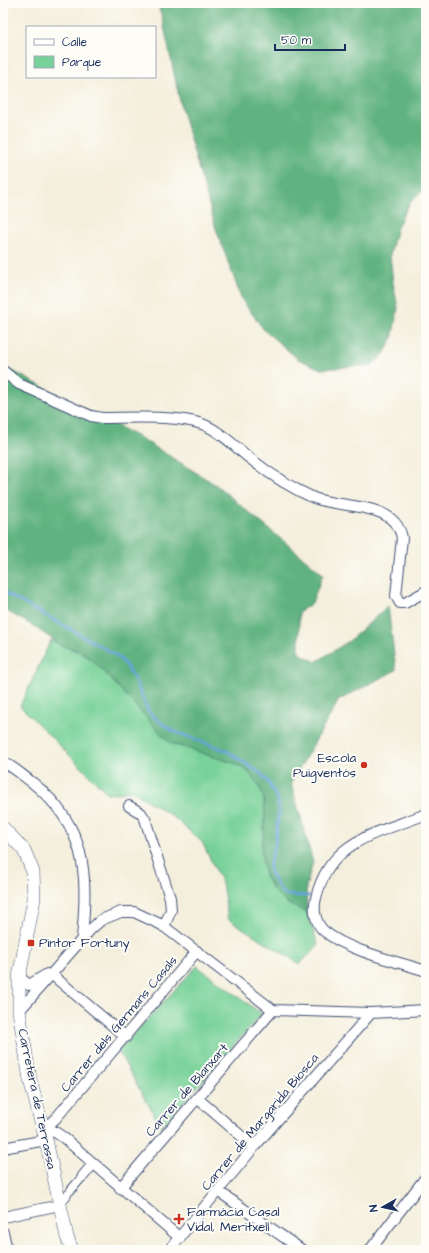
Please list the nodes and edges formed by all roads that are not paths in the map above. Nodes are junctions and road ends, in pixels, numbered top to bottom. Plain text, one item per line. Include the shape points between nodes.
1 (3, 371) edge
2 (425, 592) edge
3 (426, 604) edge
4 (3, 762) edge
5 (129, 806) dead end
6 (426, 814) edge
7 (3, 828) edge
8 (164, 927) junction
9 (82, 938) junction
10 (197, 951) junction
11 (53, 971) junction
12 (426, 971) edge
13 (19, 977) junction
14 (274, 1010) junction
15 (426, 1010) edge
16 (19, 1011) junction
17 (371, 1013) junction
18 (126, 1037) junction
19 (197, 1098) junction
20 (44, 1135) junction
21 (254, 1147) junction
22 (3, 1148) edge
23 (93, 1164) junction
24 (83, 1176) joint
25 (425, 1180) edge
26 (120, 1188) junction
27 (218, 1191) junction
28 (66, 1197) junction
29 (3, 1218) edge
30 (3, 1232) edge
31 (180, 1238) junction
32 (67, 1244) edge
33 (7, 1250) edge
34 (72, 1250) edge
35 (169, 1250) edge
36 (302, 1250) edge
37 (370, 1250) edge

1 - 2 street via 19,384 91,416 184,421 203,425 295,489 324,502 360,506 389,517 397,525 402,538 396,599 400,603 405,603
2 - 3 street
4 - 9 street via 44,793 67,820 74,835 81,854 85,879 86,899
5 - 8 street via 141,813 145,819 170,898 171,910
6 - 12 street via 370,835 345,850 323,874 314,904 317,922 322,930 332,937
7 - 13 street, Carretera de Terrassa via 24,850 33,872 34,899
8 - 9 street via 134,912 121,912 101,920
8 - 10 street
9 - 11 street
10 - 14 street
10 - 18 street, Carrer dels Germans Casals
11 - 13 street via 29,984
11 - 16 street
11 - 18 street
13 - 16 street, Carretera de Terrassa
14 - 17 street
14 - 19 street, Carrer de Blanxart
15 - 17 street
16 - 20 street, Carretera de Terrassa via 30,1080
17 - 21 street, Carrer de Margarida Biosca
18 - 20 street, Carrer dels Germans Casals
19 - 21 street
19 - 26 street, Carrer de Blanxart
20 - 22 street
20 - 23 street via 55,1132
20 - 28 street, Carretera de Terrassa
21 - 27 street, Carrer de Margarida Biosca
23 - 24 street
23 - 26 street
24 - 28 street
25 - 37 street
26 - 31 street
27 - 31 street, Carrer de Margarida Biosca
27 - 36 street
28 - 29 street
28 - 32 street, Carretera de Terrassa
30 - 33 street
31 - 35 street, Carrer de Margarida Biosca
32 - 34 street, Carretera de Terrassa

